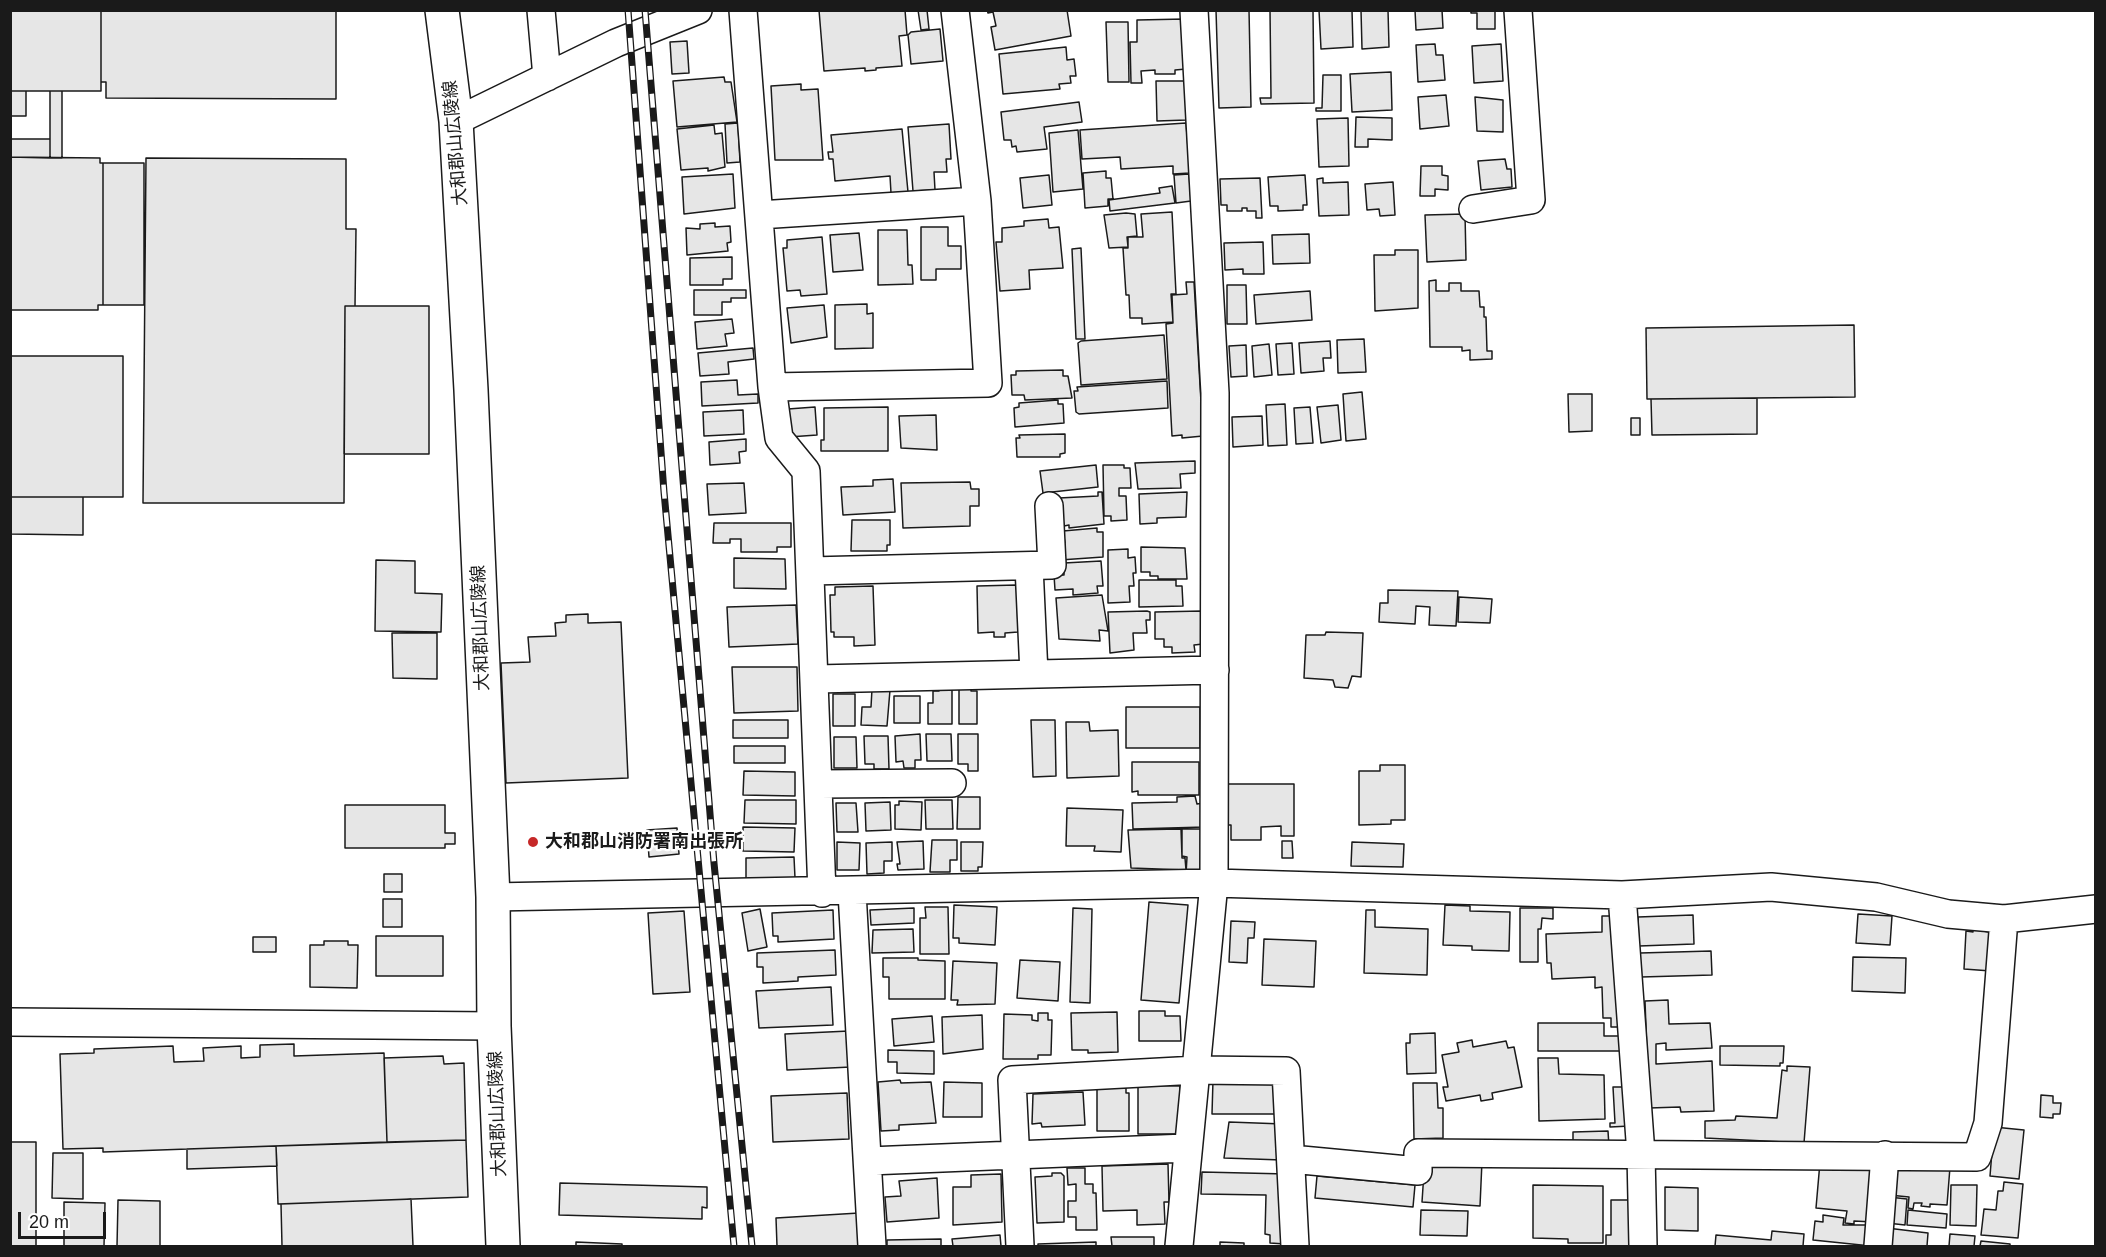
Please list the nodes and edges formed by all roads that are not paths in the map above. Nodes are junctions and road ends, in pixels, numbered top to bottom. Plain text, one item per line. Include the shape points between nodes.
1 (442, 10) edge
2 (541, 10) edge
3 (698, 10) edge
4 (743, 10) edge
5 (955, 10) edge
6 (1194, 10) edge
7 (1518, 10) edge
8 (547, 77) junction
9 (456, 122) junction
10 (977, 201) junction
11 (1473, 209) dead end
12 (759, 215) junction
13 (772, 387) junction
14 (1049, 506) dead end
15 (1029, 566) junction
16 (811, 571) junction
17 (1215, 670) junction
18 (1034, 674) junction
19 (816, 678) junction
20 (952, 783) dead end
21 (819, 784) junction
22 (1214, 883) junction
23 (852, 892) junction
24 (822, 893) junction
25 (1622, 895) junction
26 (493, 897) junction
27 (2096, 909) edge
28 (2004, 919) junction
29 (10, 1022) edge
30 (494, 1026) junction
31 (1197, 1070) junction
32 (1186, 1148) junction
33 (1014, 1154) junction
34 (1641, 1154) junction
35 (1886, 1155) junction
36 (1291, 1159) junction
37 (869, 1161) junction
38 (503, 1246) edge
39 (872, 1246) edge
40 (1020, 1246) edge
41 (1179, 1246) edge
42 (1295, 1246) edge
43 (1643, 1246) edge
44 (1878, 1246) edge

1 - 9 main road, 大和郡山広陵線
2 - 8 street
3 - 8 street via 616,43
4 - 12 street
5 - 10 street
6 - 17 street via 1215,393
7 - 11 street via 1531,200
8 - 9 street
9 - 26 main road, 大和郡山広陵線
10 - 12 street
10 - 13 street via 988,383
12 - 13 street
13 - 16 street via 779,438 807,471
14 - 15 street via 1052,565
15 - 16 street
15 - 18 street
16 - 19 street
17 - 18 street
17 - 22 street
18 - 19 street
19 - 21 street
20 - 21 street
21 - 24 street
22 - 23 street
22 - 25 street
22 - 31 street
23 - 24 street
23 - 37 street
24 - 26 street
25 - 28 street via 1771,887 1876,897 1948,914
25 - 34 street
26 - 30 main road, 大和郡山広陵線
27 - 28 street
28 - 35 street via 1988,1123 1977,1157
29 - 30 street
30 - 38 main road, 大和郡山広陵線
31 - 32 street
31 - 33 street via 1012,1080
31 - 36 street via 1286,1071
32 - 33 street
32 - 41 street
33 - 37 street
33 - 40 street
34 - 35 street
34 - 36 street via 1418,1153 1418,1171
34 - 43 street
35 - 44 street
36 - 42 street
37 - 39 street

